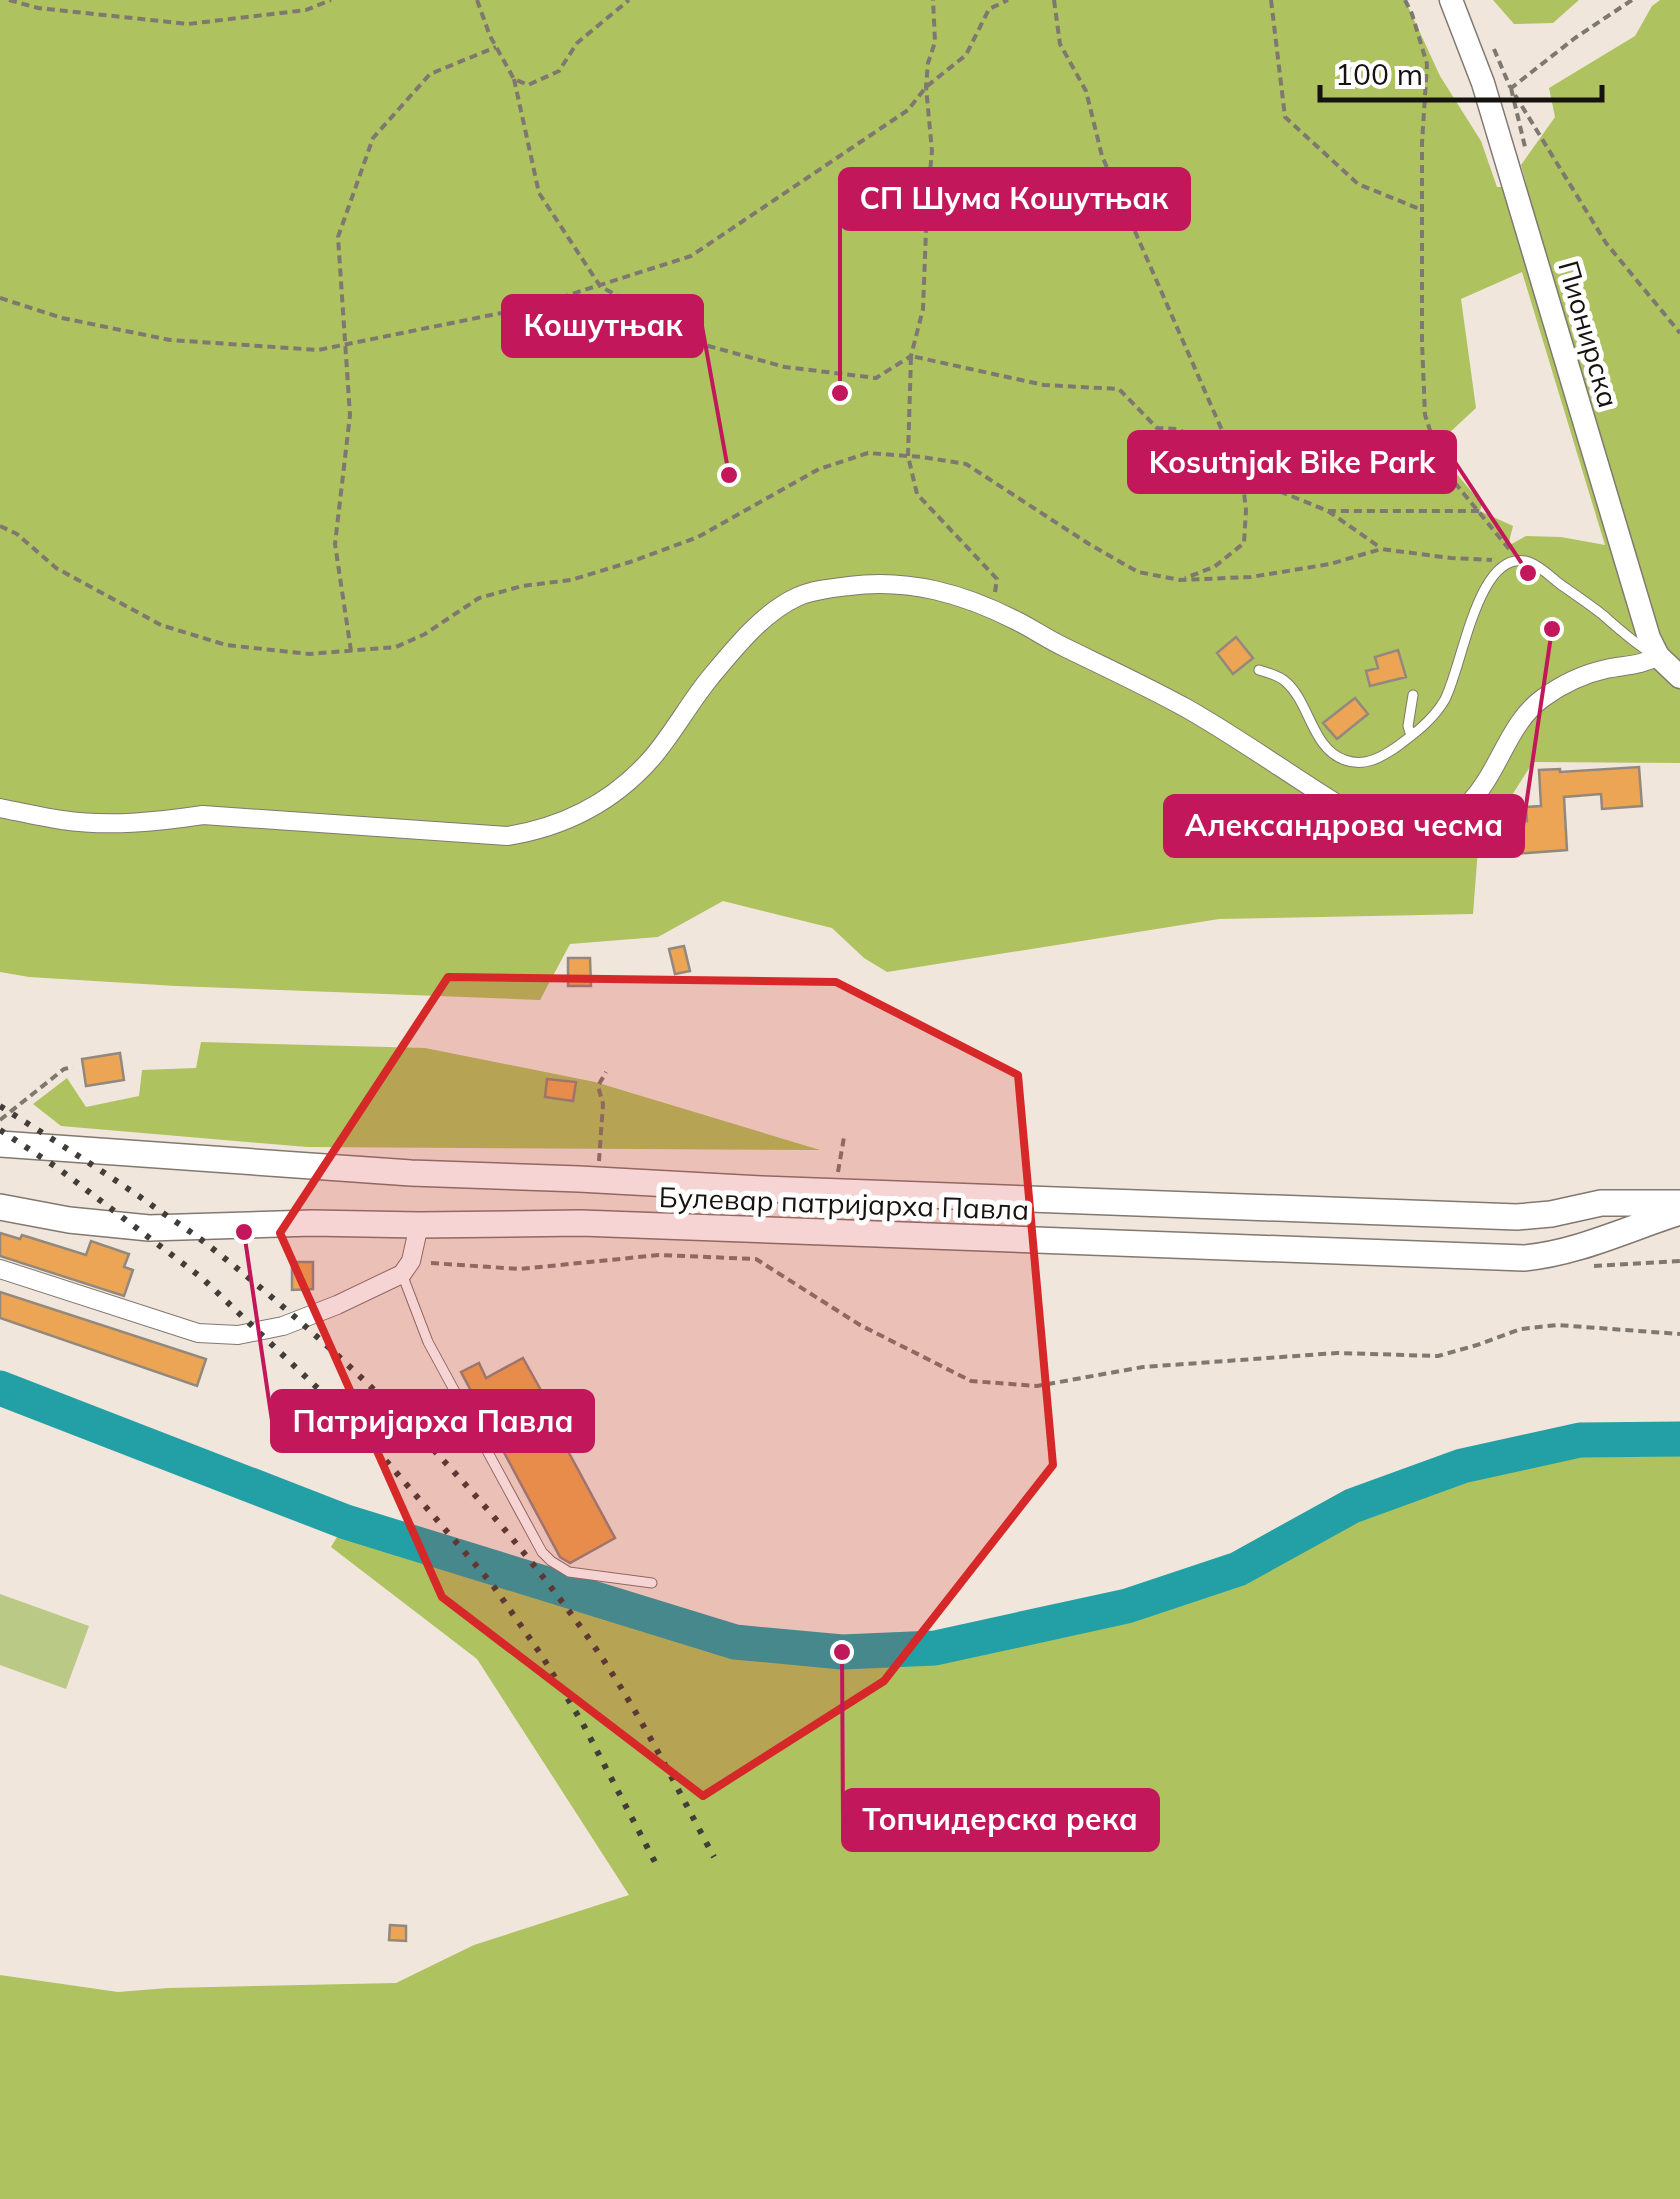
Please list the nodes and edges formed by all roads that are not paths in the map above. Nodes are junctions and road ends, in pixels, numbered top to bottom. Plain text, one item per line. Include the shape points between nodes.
1 (1451, 0) edge
2 (1658, 656) junction
3 (1258, 670) dead end
4 (1680, 677) edge
5 (1413, 695) dead end
6 (1411, 736) junction
7 (0, 808) edge
8 (0, 1144) edge
9 (1680, 1203) edge
10 (0, 1207) edge
11 (1680, 1212) edge
12 (419, 1224) junction
13 (407, 1267) junction
14 (0, 1268) edge
15 (652, 1583) dead end

1 - 2 street, Пионирска
2 - 4 street, Пионирска
2 - 6 lane via 1533,564 1512,562 1487,581 1446,697
2 - 7 street via 1586,675 1547,696 1524,716 1486,782 1458,814 1426,830 1381,827 1360,818 1186,708 992,609 938,590 863,584 800,595 772,612 625,785 598,806 536,832 507,836 203,815 95,823
3 - 6 lane via 1286,681 1327,747 1344,760 1372,760
5 - 6 lane
8 - 9 main road, Булевар патријарха Павла via 411,1173 1517,1217 1600,1204
10 - 12 main road, Булевар патријарха Павла via 150,1228
11 - 12 main road, Булевар патријарха Павла via 1524,1258 581,1223
12 - 13 street
13 - 14 street via 283,1326 216,1336
13 - 15 lane via 428,1342 542,1552 569,1572

